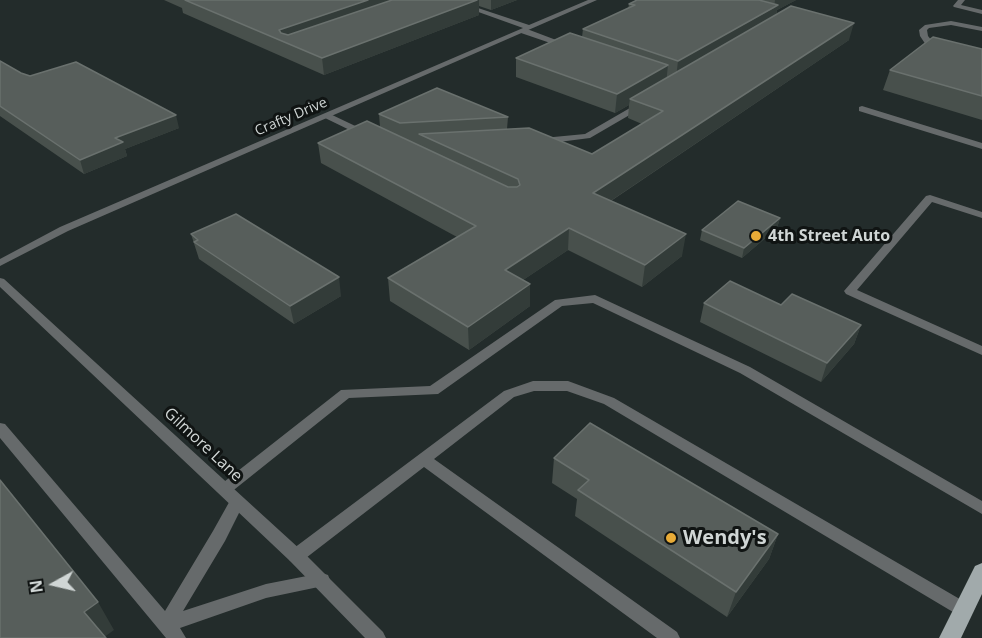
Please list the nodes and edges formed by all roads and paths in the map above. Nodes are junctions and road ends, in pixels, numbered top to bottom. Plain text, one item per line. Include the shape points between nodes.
1 (448, 0) edge
2 (594, 0) edge
3 (962, 0) edge
4 (982, 12) edge
5 (527, 29) junction
6 (982, 29) edge
7 (579, 50) edge
8 (953, 52) edge
9 (647, 101) edge
10 (862, 109) dead end
11 (328, 116) junction
12 (379, 140) edge
13 (535, 142) edge
14 (982, 146) edge
15 (982, 215) edge
16 (0, 263) edge
17 (0, 281) edge
18 (982, 351) edge
19 (0, 428) edge
20 (424, 459) junction
21 (231, 495) junction
22 (982, 508) edge
23 (296, 556) junction
24 (982, 572) edge
25 (322, 580) junction
26 (964, 610) junction
27 (166, 624) junction
28 (177, 638) edge
29 (378, 638) edge
30 (671, 638) edge
31 (950, 638) edge

1 - 5 street
2 - 5 street, Crafty Drive
3 - 4 street via 956,6
5 - 7 street
5 - 11 street, Crafty Drive
6 - 8 street via 936,23 923,30 929,42
9 - 13 street via 587,136
10 - 14 street
11 - 12 street
11 - 16 street, Crafty Drive via 64,229
15 - 18 street via 930,198 850,291
17 - 21 street, Gilmore Lane
19 - 27 street
20 - 23 street
20 - 26 street via 509,394 533,386 568,386 609,401
20 - 30 street
21 - 22 street via 346,393 433,391 559,303 595,299 745,370
21 - 23 street, Gilmore Lane
21 - 27 street via 219,536
23 - 25 street, Gilmore Lane
24 - 26 main road
25 - 27 street via 255,594
25 - 29 street, Gilmore Lane
26 - 31 main road
27 - 28 street

